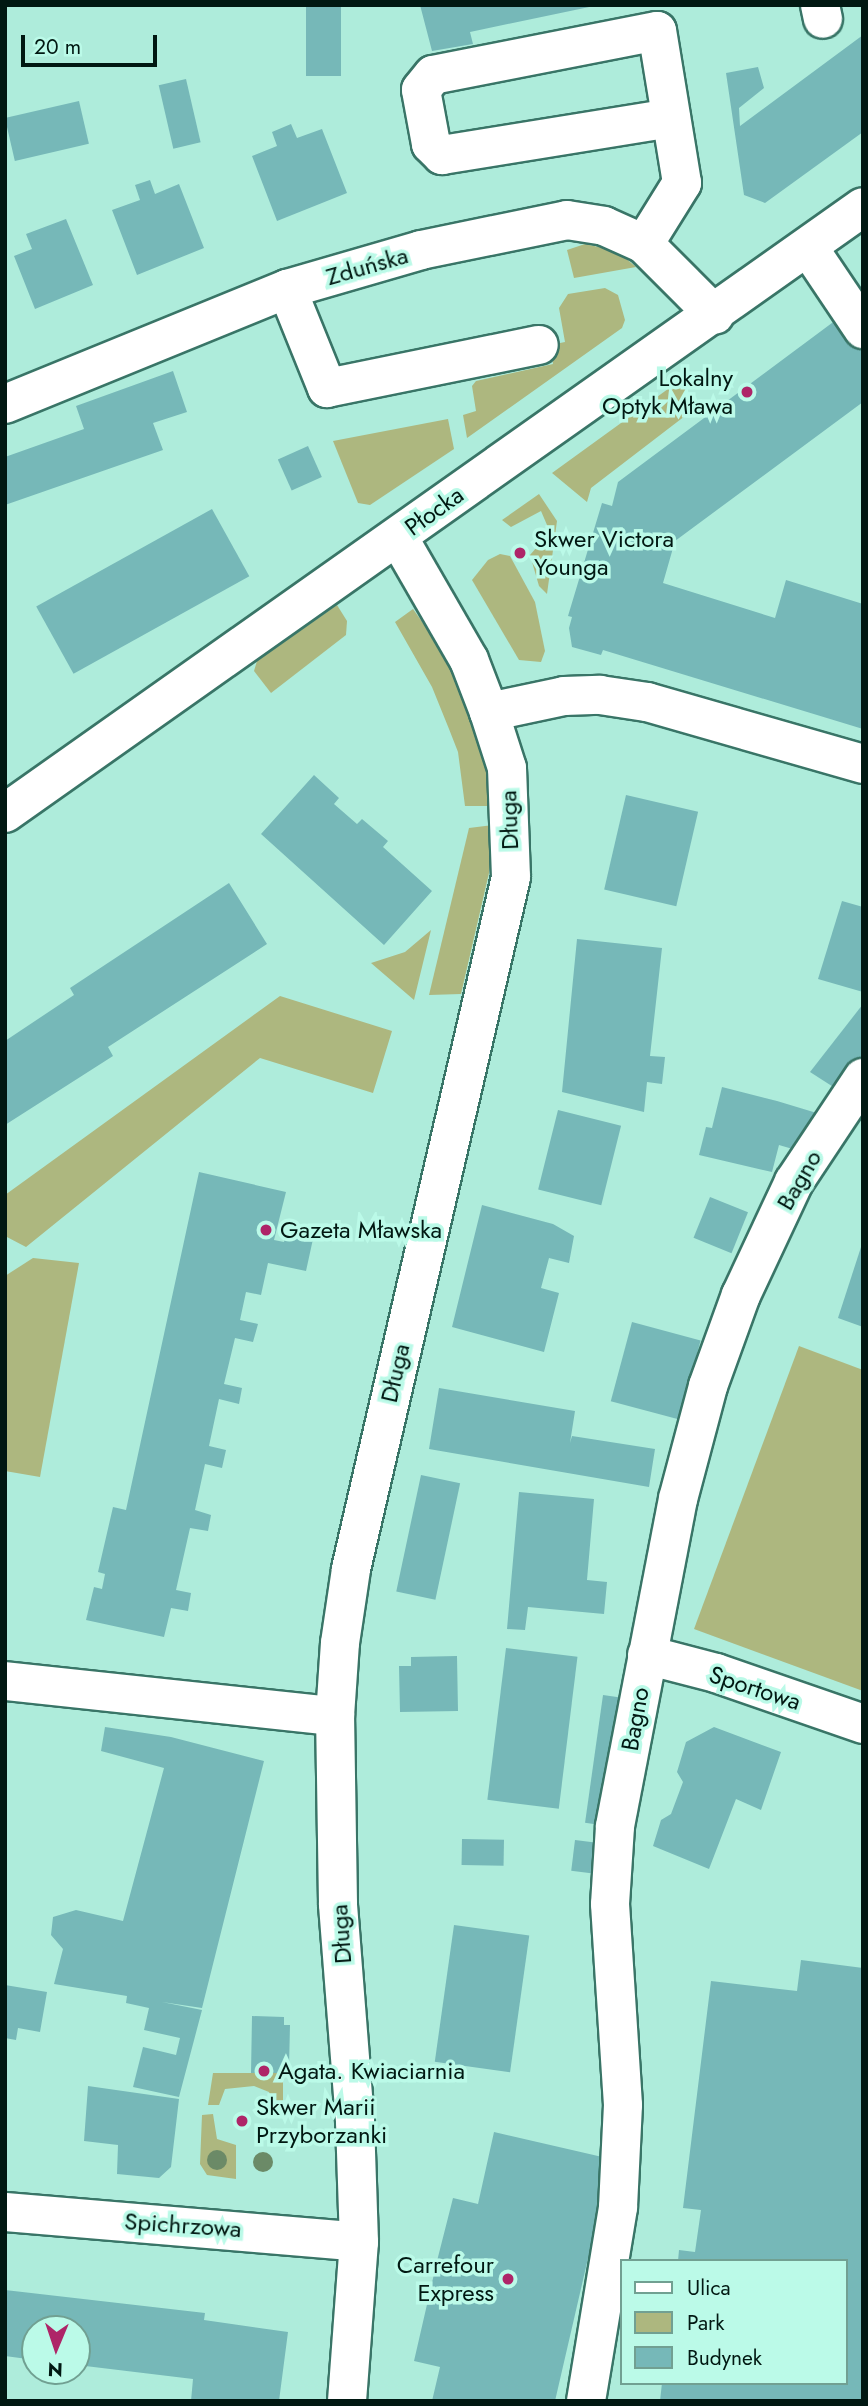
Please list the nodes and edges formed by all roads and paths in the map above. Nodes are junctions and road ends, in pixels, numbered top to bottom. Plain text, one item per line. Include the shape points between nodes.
1 (671, 118) junction
2 (863, 207) edge
3 (644, 244) junction
4 (808, 247) junction
5 (288, 289) junction
6 (715, 315) junction
7 (863, 329) edge
8 (539, 345) dead end
9 (5, 404) edge
10 (398, 537) junction
11 (489, 712) junction
12 (863, 764) edge
13 (5, 813) edge
14 (863, 1078) edge
15 (647, 1656) junction
16 (5, 1681) edge
17 (335, 1716) junction
18 (863, 1724) edge
19 (5, 2212) edge
20 (359, 2242) junction
21 (347, 2401) edge
22 (586, 2401) edge

1 - 1 street via 657,31 433,75 421,90 431,144 442,155
1 - 3 street via 682,183
2 - 4 street, Płocka
3 - 5 street, Zduńska via 604,226 567,220 421,250
3 - 6 street, Zduńska
4 - 6 street, Płocka
4 - 7 street
5 - 8 street via 327,388
5 - 9 street, Zduńska
6 - 10 street, Płocka
10 - 11 street, Długa via 469,660
10 - 13 street, Płocka
11 - 12 street via 564,696 600,695 647,702
11 - 17 street, Długa via 507,768 511,877 351,1569
14 - 15 street, Bagno via 794,1182 736,1308 708,1386 678,1499
15 - 18 street, Sportowa via 716,1673
15 - 22 street, Bagno via 615,1826 610,1904 623,2105 618,2207
16 - 17 street
17 - 20 street, Długa via 338,1904
19 - 20 street, Spichrzowa
20 - 21 street, Długa

